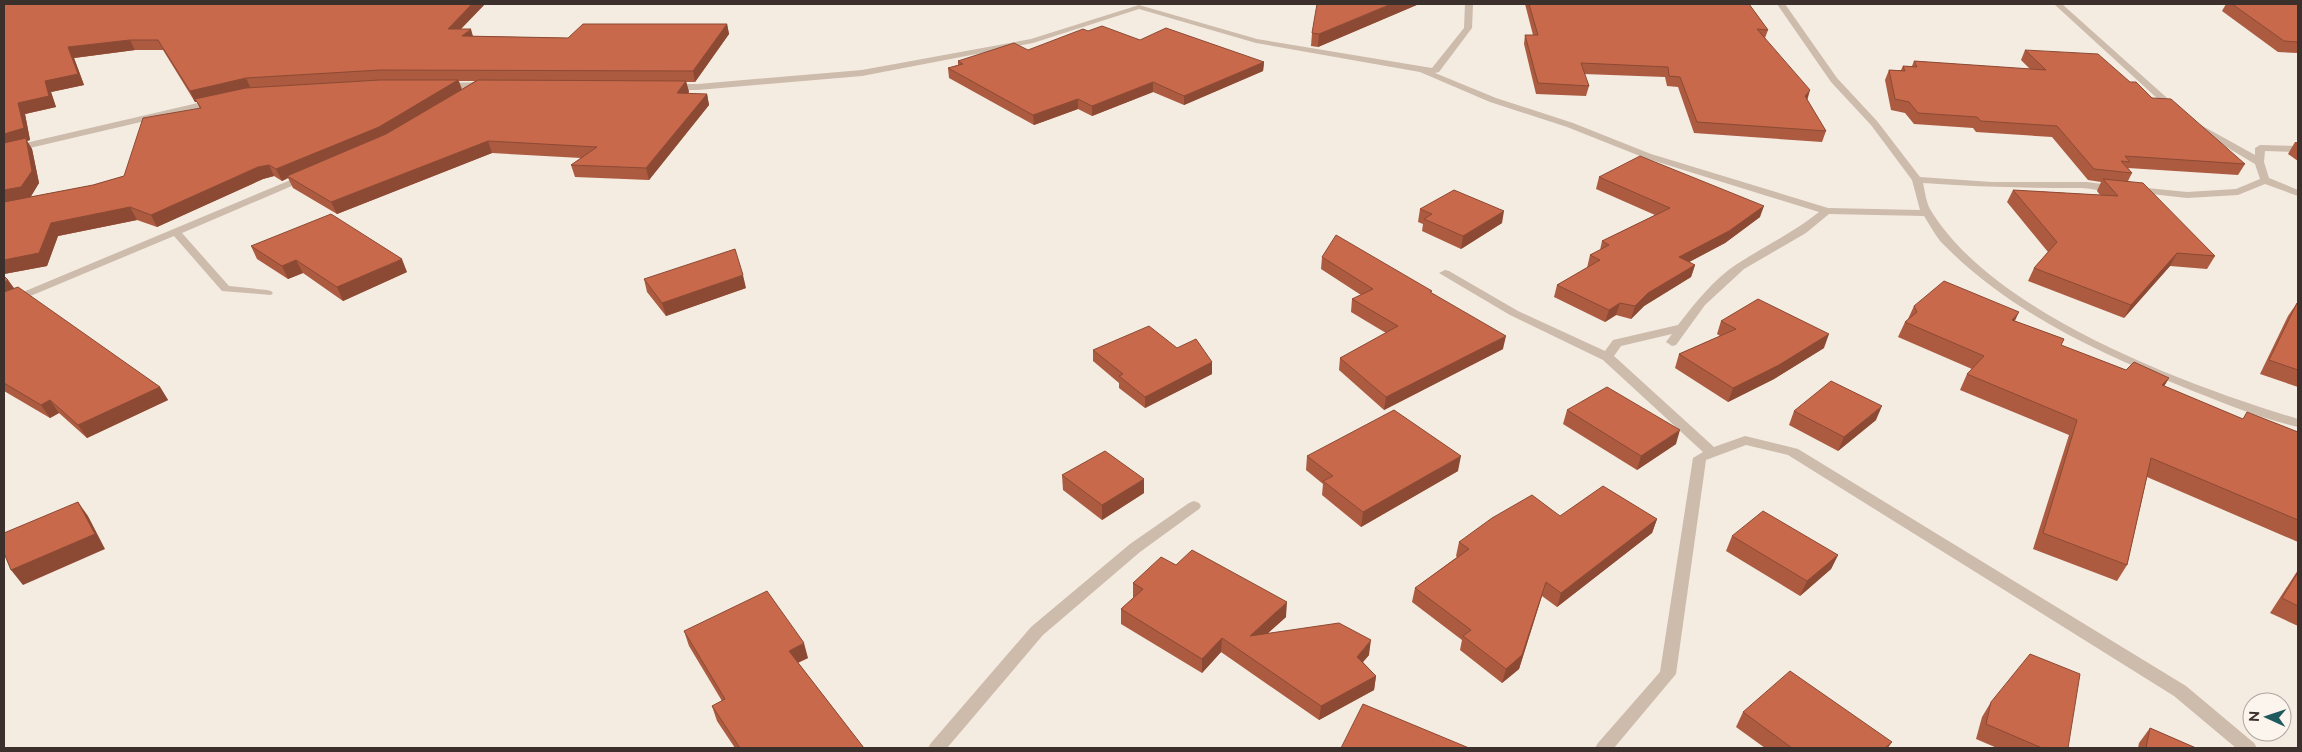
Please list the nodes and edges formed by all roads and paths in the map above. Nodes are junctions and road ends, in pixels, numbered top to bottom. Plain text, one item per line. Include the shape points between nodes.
1 (1469, 4) edge
2 (1781, 4) edge
3 (2058, 4) edge
4 (1421, 70) junction
5 (433, 86) edge
6 (659, 87) edge
7 (466, 94) edge
8 (222, 100) edge
9 (2298, 149) edge
10 (4, 151) edge
11 (2259, 162) junction
12 (316, 172) edge
13 (1917, 180) junction
14 (2265, 180) junction
15 (2298, 193) edge
16 (1827, 210) junction
17 (1928, 213) junction
18 (176, 232) junction
19 (1445, 274) dead end
20 (267, 293) dead end
21 (4, 304) edge
22 (1682, 328) junction
23 (1672, 342) dead end
24 (1607, 357) junction
25 (2298, 423) edge
26 (1712, 453) junction
27 (1194, 506) dead end
28 (937, 748) edge
29 (1604, 748) edge
30 (2248, 748) edge

1 - 4 street via 1468,28 1436,70
2 - 13 street via 1834,80 1874,123
3 - 11 street via 2159,98
4 - 6 street via 1256,41 1139,7 1033,41 862,73 698,87
4 - 16 street via 1493,100 1570,125 1648,156
5 - 7 street via 487,85
8 - 10 street
9 - 11 street via 2260,148
11 - 14 street
12 - 18 street
13 - 14 street via 1991,185 2088,185 2187,195 2238,192
13 - 17 street
14 - 15 street
16 - 17 street
16 - 22 street via 1802,231 1740,267 1701,303
17 - 25 street via 1946,242 2041,316 2125,359 2242,406
18 - 20 street via 226,289
18 - 21 street
19 - 24 street via 1514,313
22 - 23 street
22 - 24 street via 1617,343
24 - 26 street
26 - 29 street via 1700,458 1668,674
26 - 30 street via 1745,440 1793,452 2180,691
27 - 28 street via 1134,548 1037,631

